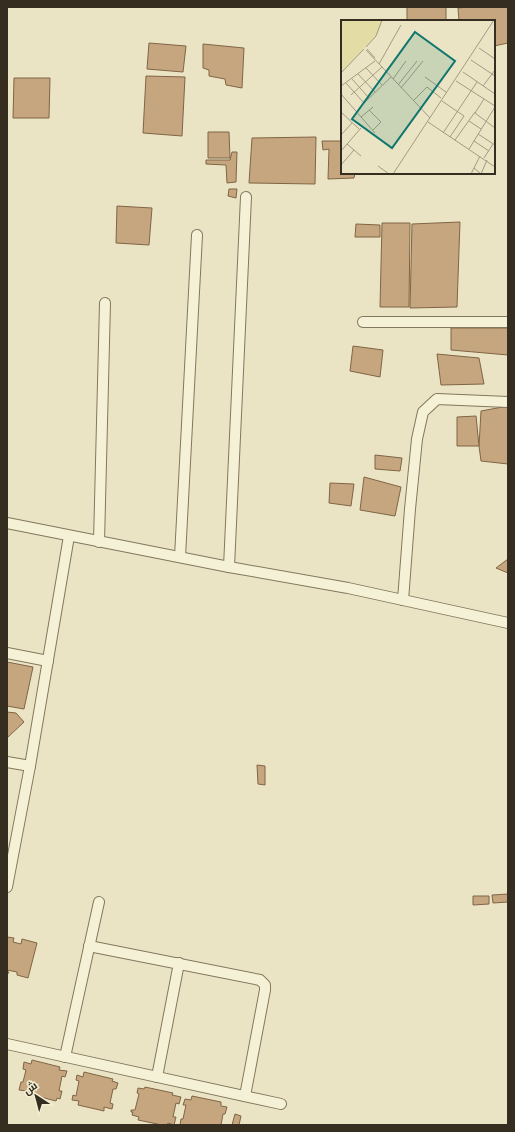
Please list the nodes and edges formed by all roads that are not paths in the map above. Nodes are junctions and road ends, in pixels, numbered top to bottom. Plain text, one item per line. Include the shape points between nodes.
1 (246, 197) dead end
2 (197, 235) dead end
3 (105, 303) dead end
4 (363, 322) dead end
5 (508, 322) edge
6 (508, 402) edge
7 (7, 523) edge
8 (69, 536) junction
9 (99, 542) junction
10 (180, 557) junction
11 (229, 567) junction
12 (403, 600) junction
13 (508, 623) edge
14 (7, 653) edge
15 (48, 661) junction
16 (7, 762) edge
17 (30, 766) junction
18 (11, 844) edge
19 (7, 887) edge
20 (99, 902) dead end
21 (89, 946) junction
22 (179, 963) junction
23 (7, 1044) edge
24 (65, 1057) junction
25 (157, 1077) junction
26 (245, 1096) junction
27 (281, 1104) dead end

1 - 11 street
2 - 10 street
3 - 9 street
4 - 5 street
6 - 12 street via 437,399 423,412 417,439
7 - 8 street
8 - 9 street
8 - 15 street
9 - 10 street
10 - 11 street
11 - 12 street
12 - 13 street
14 - 15 street
15 - 17 street
16 - 17 street
17 - 18 street
18 - 19 street
20 - 21 street
21 - 22 street
21 - 24 street
22 - 25 street
22 - 26 street via 260,980 265,986
23 - 24 street
24 - 25 street
25 - 26 street
26 - 27 street

